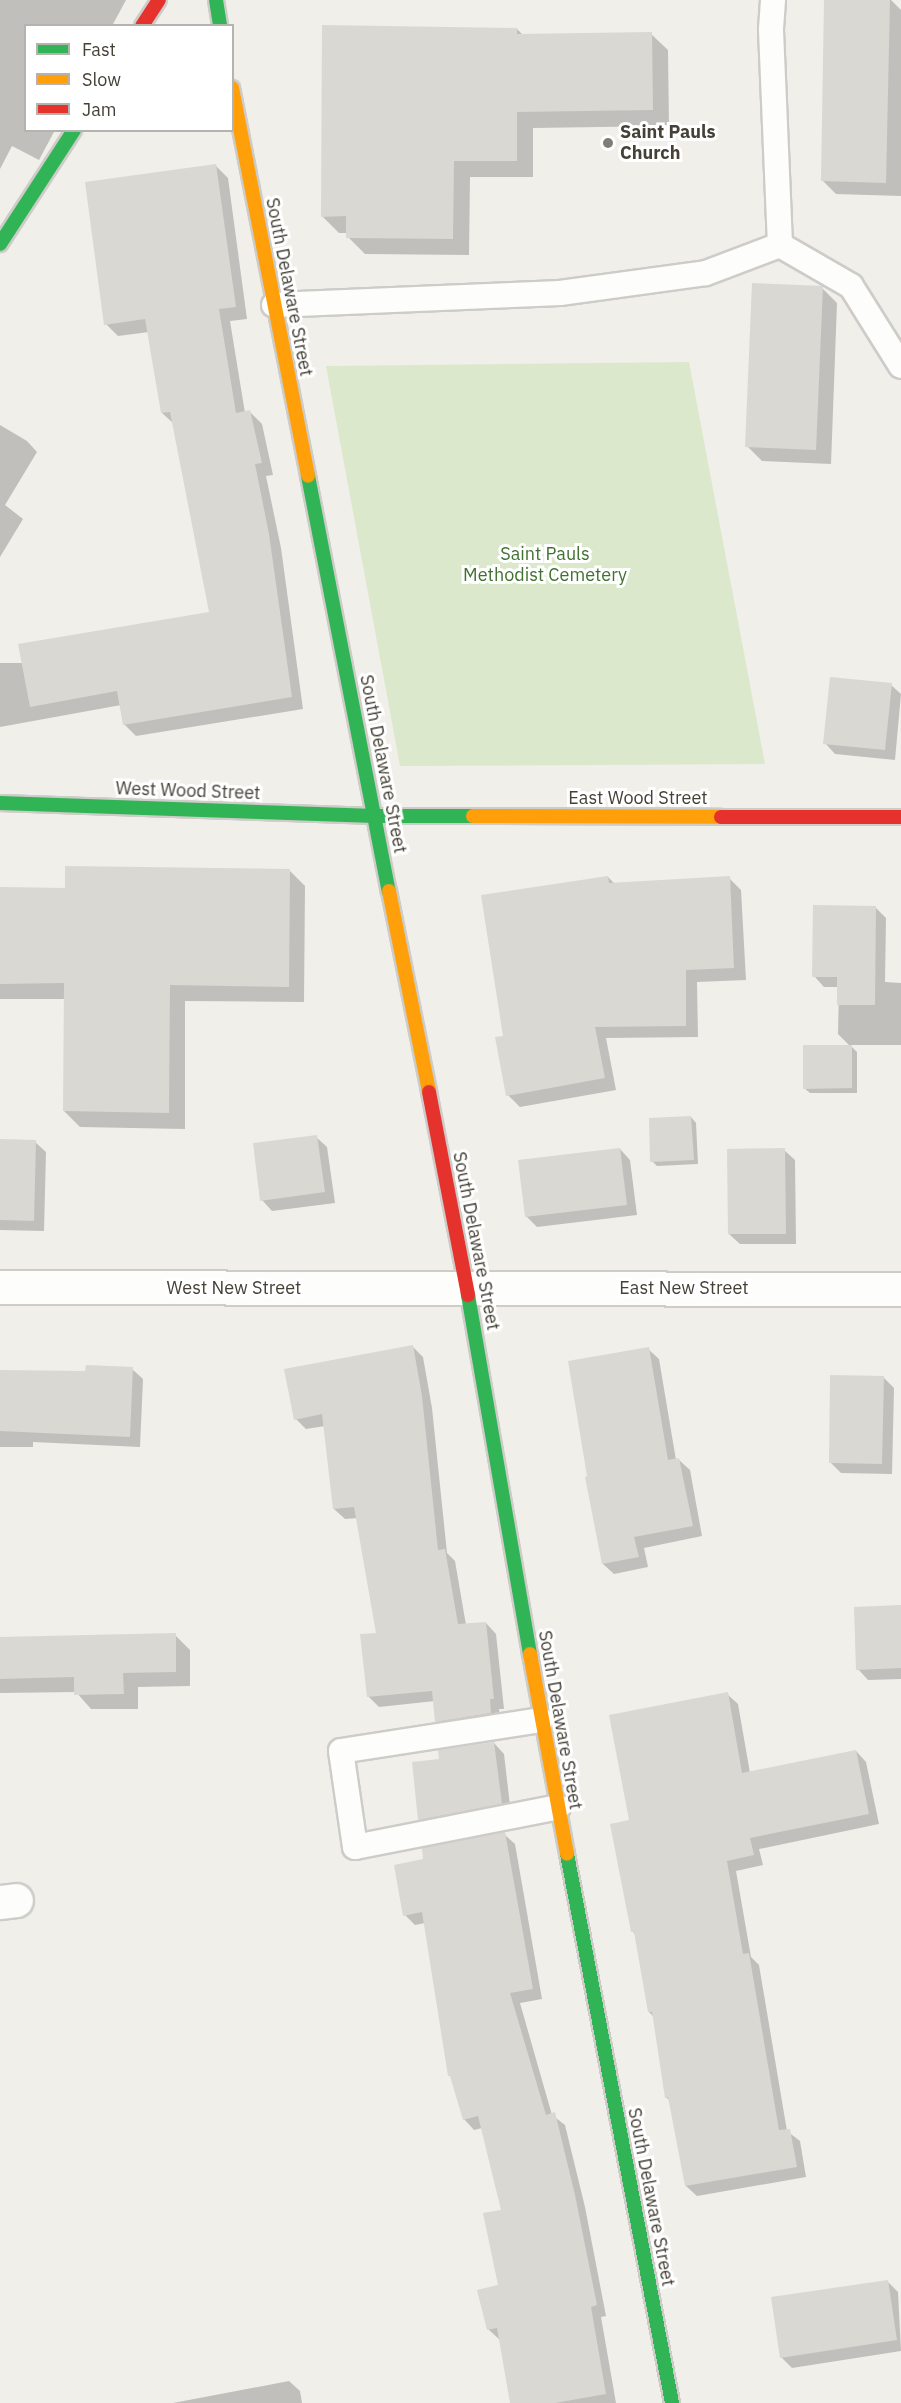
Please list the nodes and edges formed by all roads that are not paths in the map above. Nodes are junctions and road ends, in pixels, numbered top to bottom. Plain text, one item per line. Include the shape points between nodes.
1 (159, 0) edge
2 (216, 0) edge
3 (773, 0) edge
4 (143, 24) edge
5 (220, 24) edge
6 (234, 98) edge
7 (73, 132) edge
8 (0, 244) edge
9 (780, 245) junction
10 (274, 305) junction
11 (901, 366) edge
12 (0, 803) edge
13 (375, 816) junction
14 (901, 817) edge
15 (0, 1287) edge
16 (468, 1288) junction
17 (901, 1289) edge
18 (541, 1720) junction
19 (558, 1807) junction
20 (672, 2403) edge

1 - 4 main road
2 - 5 main road
3 - 9 lane
6 - 10 main road, South Delaware Street
7 - 8 main road
9 - 10 lane via 705,273 560,293
9 - 11 lane via 851,286
10 - 13 main road, South Delaware Street
12 - 13 main road, West Wood Street
13 - 14 main road, East Wood Street
13 - 16 main road, South Delaware Street
15 - 16 street, West New Street
16 - 17 street, East New Street
16 - 18 main road, South Delaware Street
18 - 19 main road, South Delaware Street
18 - 19 lane via 342,1751 355,1847
19 - 20 main road, South Delaware Street

